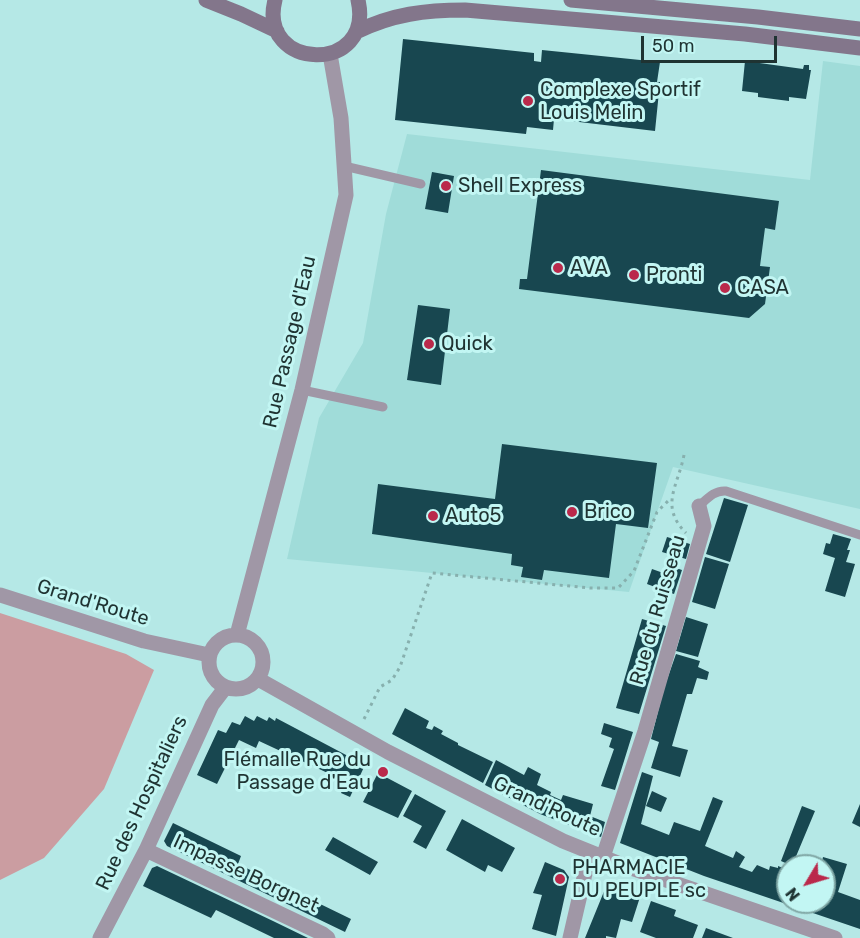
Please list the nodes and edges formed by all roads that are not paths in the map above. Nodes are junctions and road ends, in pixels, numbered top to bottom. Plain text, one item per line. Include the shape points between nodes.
1 (206, 0) edge
2 (275, 0) edge
3 (358, 0) edge
4 (571, 0) edge
5 (860, 29) edge
6 (277, 31) junction
7 (356, 32) junction
8 (860, 48) edge
9 (330, 54) junction
10 (344, 166) junction
11 (421, 184) dead end
12 (302, 390) junction
13 (383, 407) dead end
14 (699, 506) joint
15 (860, 535) edge
16 (0, 595) edge
17 (237, 635) junction
18 (209, 655) junction
19 (258, 679) junction
20 (225, 688) junction
21 (146, 850) junction
22 (597, 854) junction
23 (100, 938) edge
24 (328, 938) edge
25 (570, 938) edge
26 (835, 938) edge

1 - 6 main road
2 - 6 main road via 273,17
3 - 7 main road via 360,21
4 - 5 main road
6 - 9 main road via 284,42 305,55
7 - 8 main road via 403,15 465,10
7 - 9 main road
9 - 10 street, Rue Passage d'Eau
10 - 11 lane
10 - 12 street, Rue Passage d'Eau via 346,195
12 - 13 lane
12 - 17 street, Rue Passage d'Eau
14 - 15 lane, Rue du Ruisseau via 713,493 726,491
14 - 22 street, Rue du Ruisseau via 704,526 645,731
16 - 18 street, Grand'Route via 144,641
17 - 18 street via 220,640
17 - 19 street via 247,637 261,651 262,670
18 - 20 street via 213,678
19 - 20 street via 239,690
19 - 22 street, Grand'Route via 562,841
20 - 21 street, Rue des Hospitaliers via 212,705
21 - 23 street, Rue des Hospitaliers
21 - 24 street, Impasse Borgnet
22 - 25 street, Rue du Ruisseau
22 - 26 street, Grand'Route

